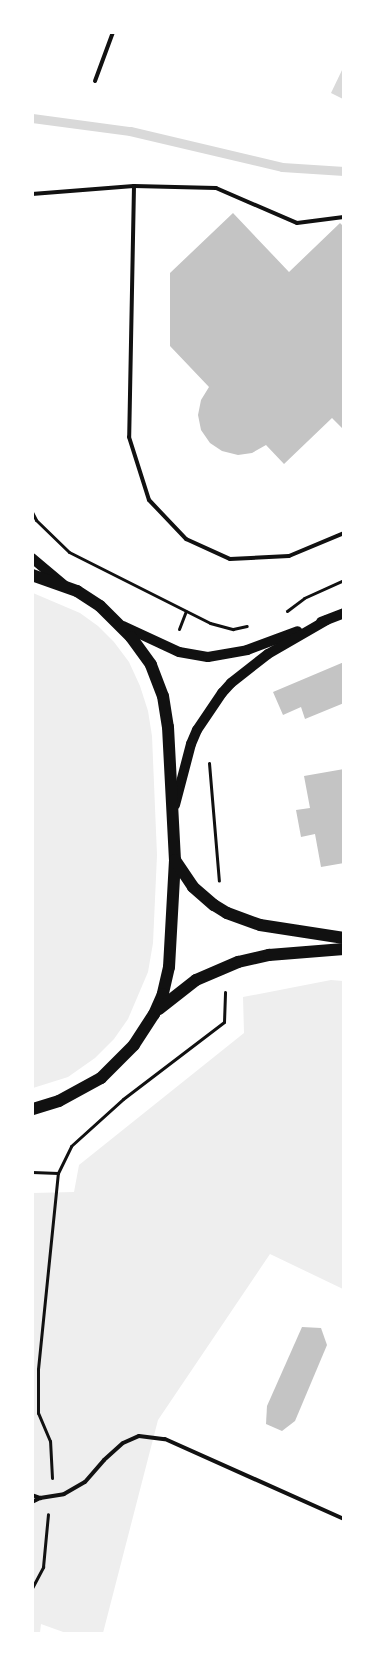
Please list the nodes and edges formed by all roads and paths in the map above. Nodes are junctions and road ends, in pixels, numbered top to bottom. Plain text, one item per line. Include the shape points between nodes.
1 (113, 32) edge
2 (95, 81) dead end
3 (134, 186) junction
4 (32, 194) edge
5 (344, 217) edge
6 (32, 512) edge
7 (344, 533) edge
8 (32, 558) edge
9 (32, 575) edge
10 (344, 580) edge
11 (65, 585) junction
12 (285, 613) dead end
13 (344, 613) edge
14 (326, 620) junction
15 (120, 624) junction
16 (250, 626) dead end
17 (174, 814) junction
18 (175, 860) junction
19 (344, 938) edge
20 (344, 949) edge
21 (154, 1014) junction
22 (35, 1110) edge
23 (32, 1172) edge
24 (32, 1495) edge
25 (50, 1497) junction
26 (40, 1498) junction
27 (32, 1502) edge
28 (344, 1519) edge
29 (32, 1588) edge

1 - 2 lane
3 - 4 lane
3 - 5 lane via 216,188 297,223
3 - 7 lane via 129,437 149,500 186,539 230,560 289,556
6 - 16 path via 69,552 202,619 233,629
8 - 11 main road
9 - 11 main road
10 - 12 path via 304,598
11 - 15 main road via 90,598
13 - 14 main road
14 - 15 main road via 247,650 208,657 179,652
14 - 17 main road via 254,664 213,704 190,744
15 - 17 main road via 151,665 162,696 171,755
17 - 18 main road
18 - 19 main road via 193,887 226,913 260,925
18 - 21 main road via 169,967
20 - 21 main road via 269,955 232,964 189,984
21 - 22 main road via 134,1045 101,1078 80,1091
23 - 25 path via 58,1172 38,1369 38,1413 50,1441
24 - 26 lane
25 - 26 lane
25 - 28 lane via 64,1494 85,1482 123,1443 139,1436 165,1439
25 - 29 path via 43,1567
26 - 27 lane

